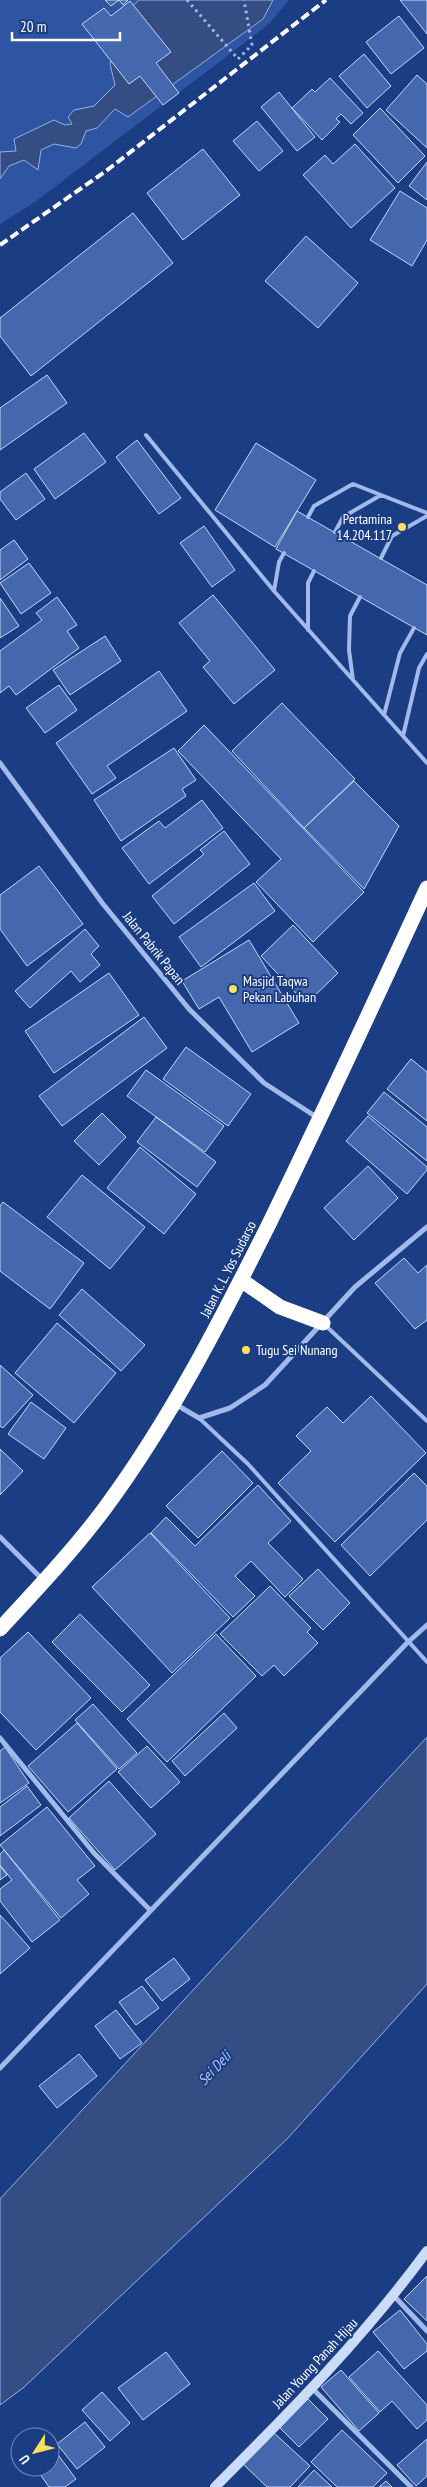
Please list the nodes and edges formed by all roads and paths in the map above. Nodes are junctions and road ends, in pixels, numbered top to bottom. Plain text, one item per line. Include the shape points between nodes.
1 (187, 0) edge
2 (244, 0) edge
3 (146, 434) dead end
4 (381, 494) junction
5 (427, 514) edge
6 (308, 516) dead end
7 (335, 532) dead end
8 (284, 553) dead end
9 (380, 558) dead end
10 (314, 571) dead end
11 (274, 591) junction
12 (360, 597) dead end
13 (414, 628) dead end
14 (308, 630) junction
15 (427, 654) edge
16 (353, 680) junction
17 (384, 714) junction
18 (403, 736) junction
19 (427, 761) edge
20 (0, 763) edge
21 (427, 888) edge
22 (320, 1120) junction
23 (427, 1227) edge
24 (241, 1280) junction
25 (323, 1323) junction
26 (175, 1404) junction
27 (198, 1418) junction
28 (427, 1421) edge
29 (0, 1537) edge
30 (44, 1582) junction
31 (427, 1624) edge
32 (0, 1629) edge
33 (407, 1643) junction
34 (427, 1662) edge
35 (0, 1738) edge
36 (150, 1910) junction
37 (0, 2068) edge
38 (427, 2251) edge
39 (394, 2296) junction
40 (427, 2331) edge
41 (313, 2388) junction
42 (215, 2487) edge
43 (411, 2487) edge

1 - 2 path via 238,59 252,44
3 - 11 lane
4 - 5 lane
4 - 6 lane via 353,484 314,506
4 - 7 lane via 343,518
5 - 9 lane via 392,536
8 - 11 lane via 279,562
10 - 14 lane via 308,583
11 - 14 lane
12 - 16 lane via 350,616 349,650
13 - 17 lane via 400,653
14 - 16 lane
15 - 18 lane via 419,668
16 - 17 lane
17 - 18 lane
18 - 19 lane
20 - 22 street, Jalan Pabrik Papan via 104,904 189,1009 264,1083
21 - 22 highway, Jalan K. L. Yos Sudarso
22 - 24 highway, Jalan K. L. Yos Sudarso
23 - 25 street via 355,1286
24 - 25 highway via 280,1307
24 - 26 highway, Jalan K. L. Yos Sudarso
25 - 27 street via 265,1385 230,1408
25 - 28 lane
26 - 27 street
26 - 30 highway, Jalan K. L. Yos Sudarso via 105,1508
27 - 33 lane via 248,1464
29 - 30 street
30 - 32 highway, Jalan K. L. Yos Sudarso
31 - 33 street
33 - 34 lane
33 - 36 street
35 - 36 street via 94,1853
36 - 37 street
38 - 39 street, Jalan Young Panah Hijau
39 - 40 street
39 - 41 street, Jalan Young Panah Hijau
41 - 42 street, Jalan Young Panah Hijau
41 - 43 street

